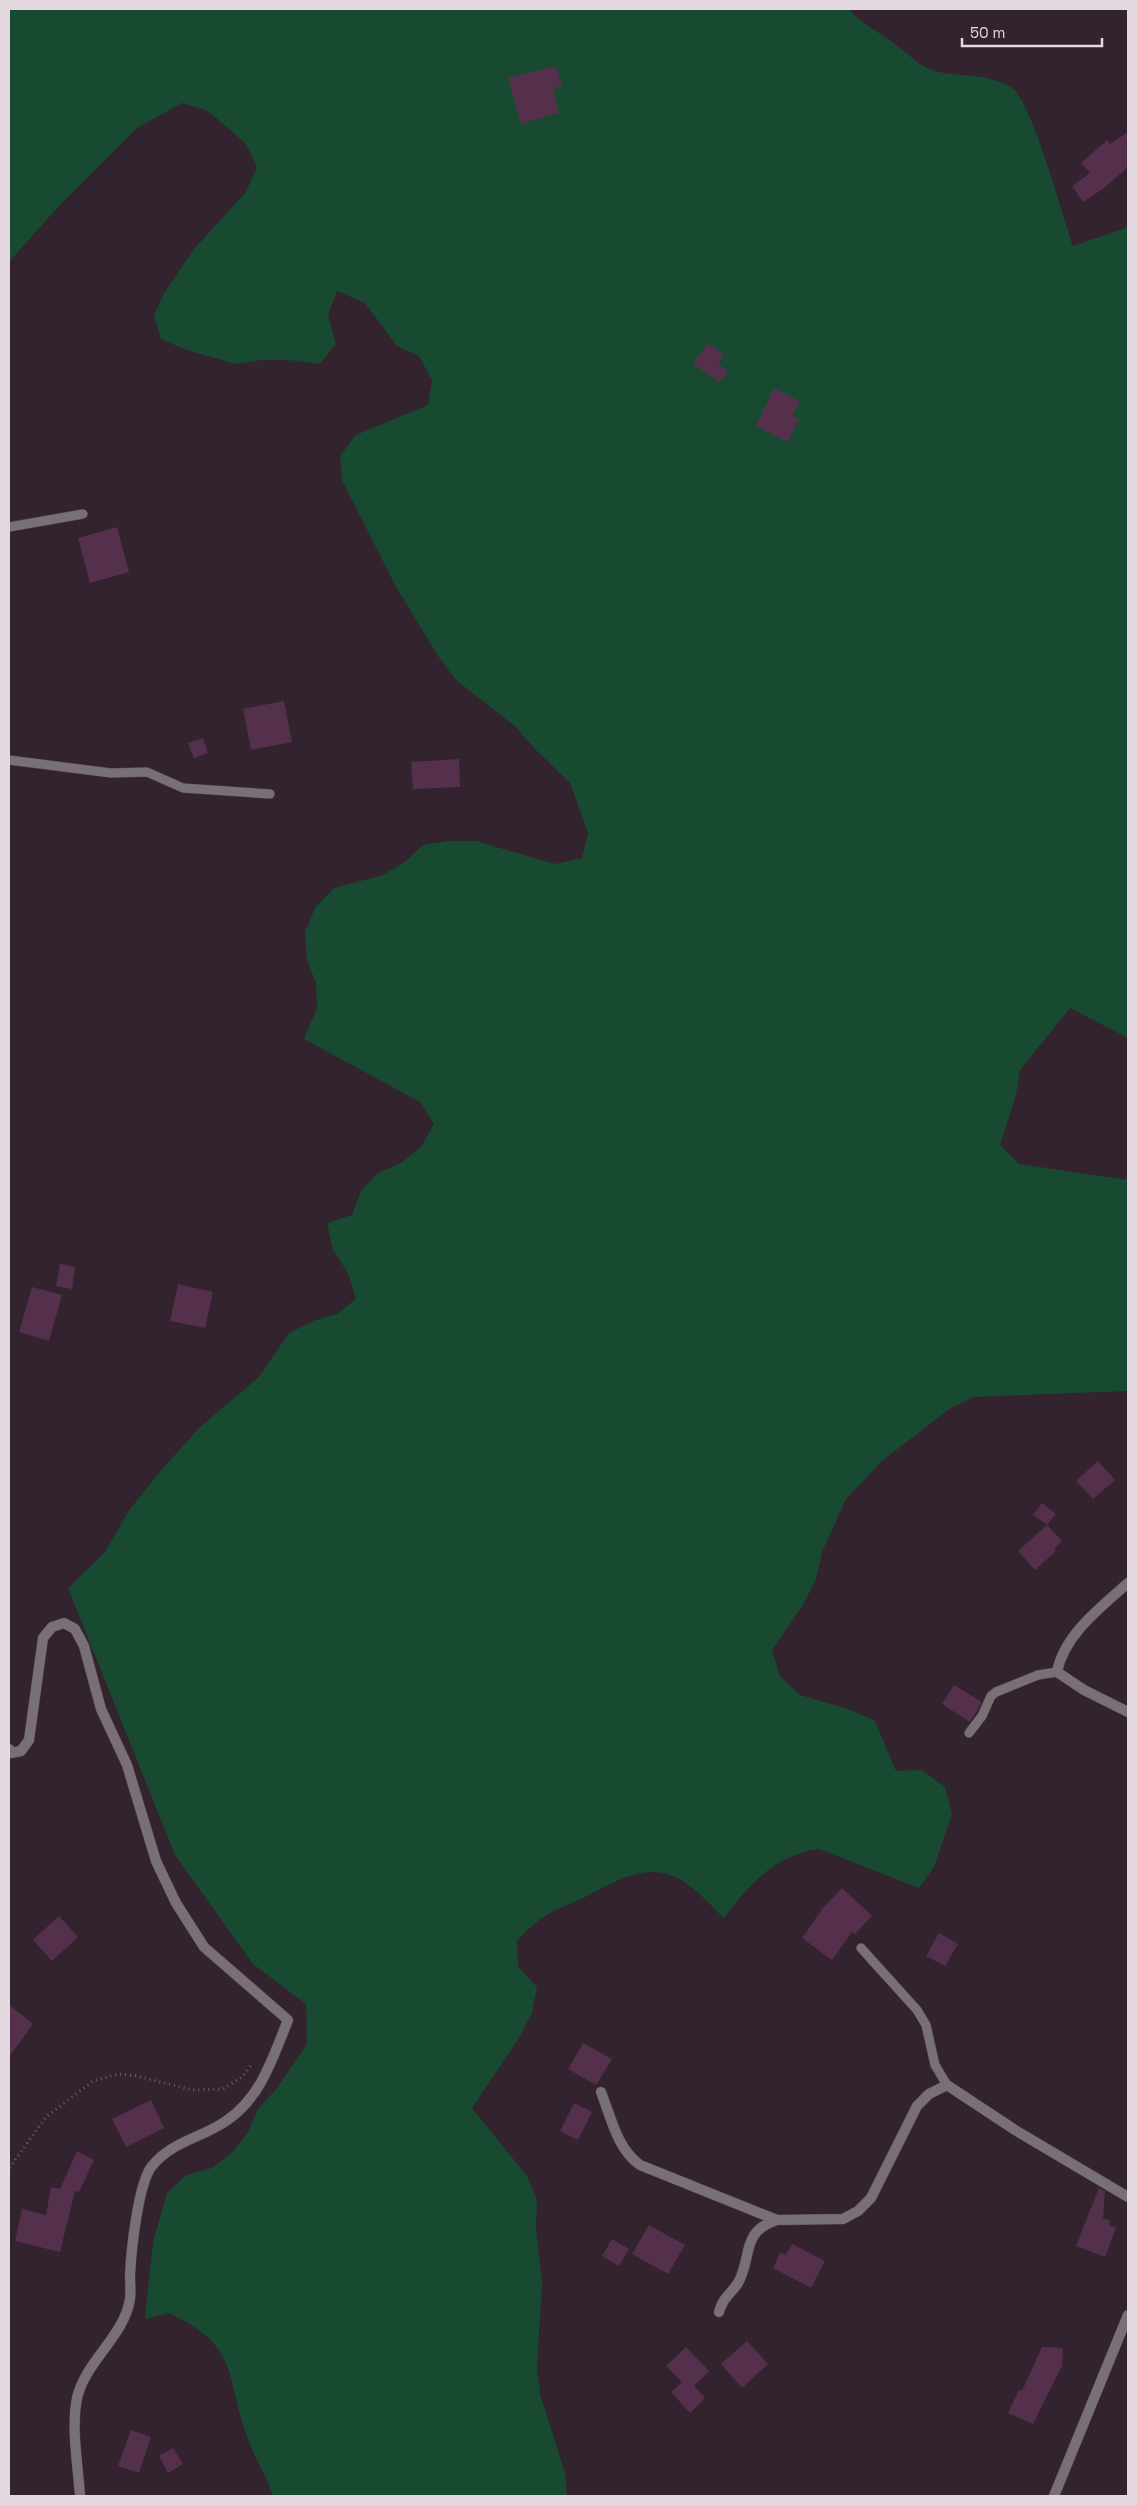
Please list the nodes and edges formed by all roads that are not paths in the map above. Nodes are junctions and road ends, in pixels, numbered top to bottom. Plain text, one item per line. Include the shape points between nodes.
1 (83, 514) dead end
2 (9, 527) edge
3 (9, 760) edge
4 (270, 794) dead end
5 (1128, 1583) edge
6 (1057, 1672) junction
7 (1128, 1712) edge
8 (969, 1733) dead end
9 (9, 1749) edge
10 (861, 1948) dead end
11 (947, 2085) junction
12 (601, 2092) dead end
13 (1128, 2197) edge
14 (777, 2220) junction
15 (719, 2312) dead end
16 (1128, 2315) edge
17 (80, 2496) edge
18 (1054, 2496) edge

1 - 2 lane
3 - 4 lane via 111,773 147,772 183,788
5 - 6 street via 1078,1631 1066,1648
6 - 7 street
6 - 8 lane via 1038,1675 996,1692
9 - 17 street via 12,1753 21,1751 28,1740 43,1638 52,1627 64,1623 75,1629 84,1646 101,1709 127,1765 156,1861 176,1904 204,1947 288,2020 265,2076 248,2104 225,2122 181,2142 150,2168 142,2188 130,2274 130,2299 123,2322 84,2378 78,2397 75,2413
10 - 11 lane via 917,2010 926,2025 935,2065
11 - 13 street
11 - 14 street via 929,2094 917,2106 871,2198 858,2211 843,2219
12 - 14 street via 630,2158 640,2165
14 - 15 street via 763,2225 753,2235 738,2282 723,2300
16 - 18 street

